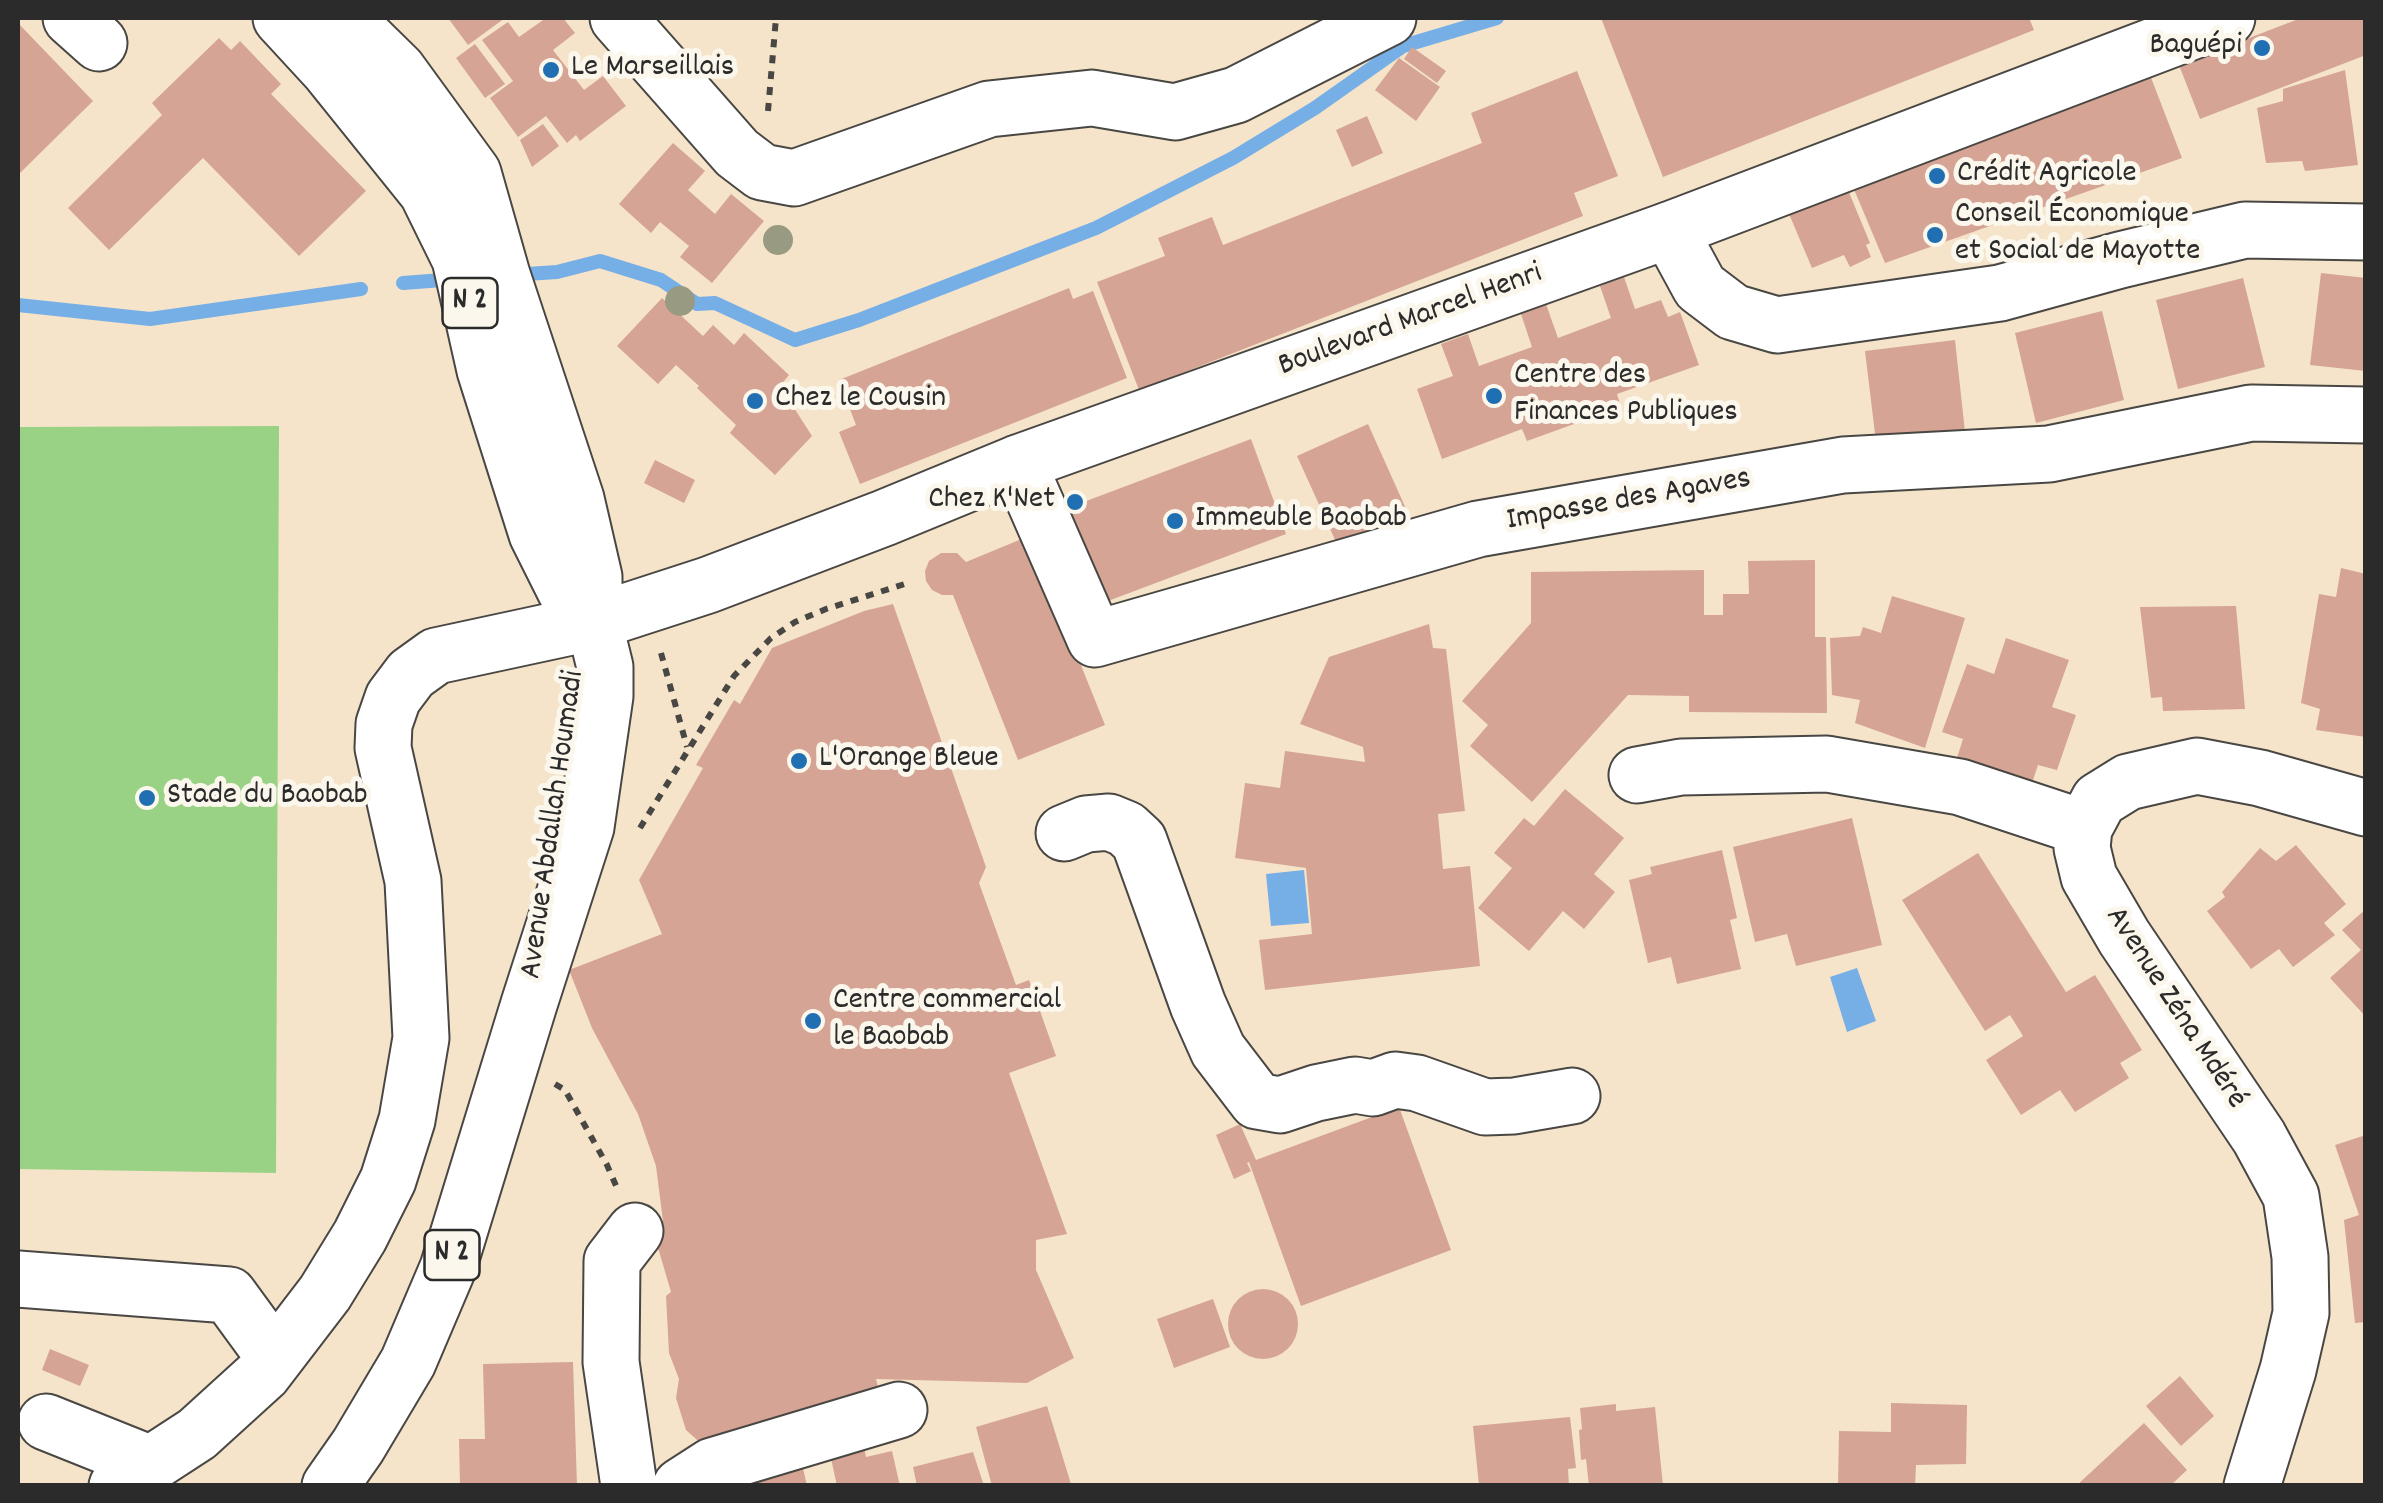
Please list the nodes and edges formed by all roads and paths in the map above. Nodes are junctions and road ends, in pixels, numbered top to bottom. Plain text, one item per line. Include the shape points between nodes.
1 (281, 18) edge
2 (345, 18) edge
3 (618, 18) edge
4 (776, 18) edge
5 (1388, 18) edge
6 (2226, 18) edge
7 (762, 172) junction
8 (1669, 230) junction
9 (2366, 232) edge
10 (2366, 415) edge
11 (1018, 464) junction
12 (911, 582) dead end
13 (594, 622) junction
14 (1636, 776) dead end
15 (2366, 808) edge
16 (2084, 828) junction
17 (1064, 833) dead end
18 (636, 834) dead end
19 (551, 1082) dead end
20 (1572, 1096) dead end
21 (636, 1231) joint
22 (18, 1279) edge
23 (275, 1358) junction
24 (899, 1410) dead end
25 (46, 1422) dead end
26 (134, 1475) edge
27 (330, 1486) edge
28 (629, 1486) edge
29 (681, 1486) edge
30 (2252, 1486) edge

1 - 13 street, N 2 via 427,192 460,258 485,370 537,534 566,592
2 - 13 street via 398,70 473,173 576,499 594,577
3 - 7 street via 737,153
4 - 7 path
5 - 7 street via 1236,95 1175,112 1092,98 990,108 794,178
6 - 8 street, Boulevard Marcel Henri
8 - 9 street via 1700,287 1733,312 1777,325 2000,293 2245,230
8 - 11 street, Boulevard Marcel Henri
10 - 11 street, Impasse des Agaves via 2251,413 2048,454 1843,465 1478,528 1095,639
11 - 13 street, Boulevard Marcel Henri via 708,585
12 - 18 path via 826,609 771,638 734,676
13 - 23 street, Boulevard Marcel Henri via 436,656 410,674 393,698 383,748 413,881 421,1038 408,1120 360,1236
13 - 27 street, N 2 via 605,696 586,827 448,1268 408,1362
14 - 16 street via 1682,766 1826,764 1960,787
15 - 16 street via 2197,766 2128,782 2099,800
16 - 30 street, Avenue Zéna Mdéré via 2089,876 2124,938 2292,1196 2300,1313
17 - 20 street via 1109,822 1139,841 1218,1050 1256,1101 1280,1105 1396,1080 1485,1108
19 - 21 path via 564,1090 607,1164
21 - 28 street via 612,1261 610,1362
22 - 23 street via 230,1294
23 - 26 street, Boulevard Marcel Henri via 197,1434
24 - 29 street via 712,1466
25 - 26 street

